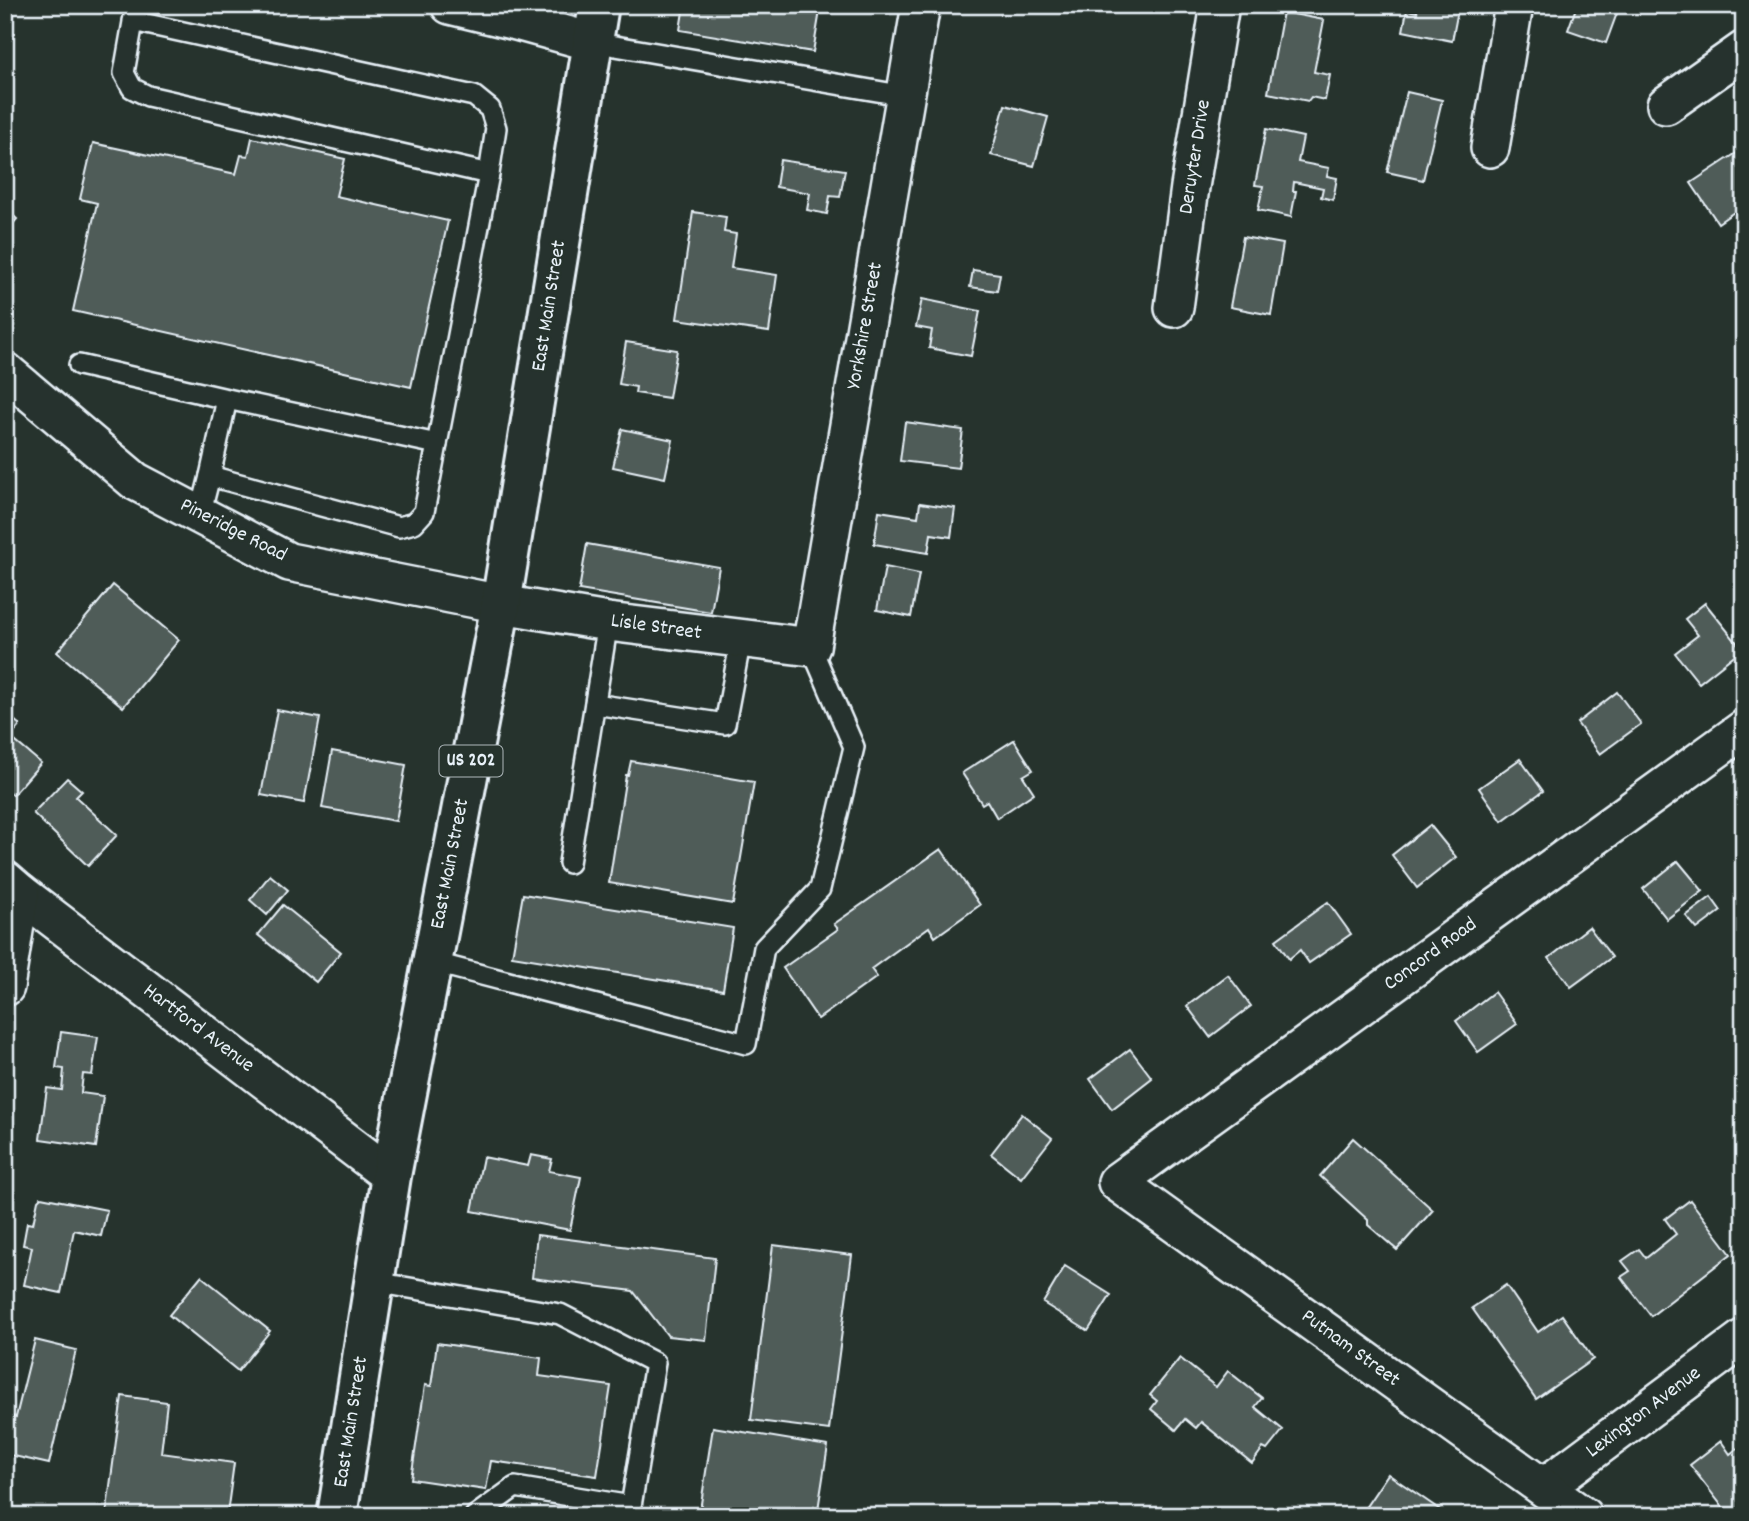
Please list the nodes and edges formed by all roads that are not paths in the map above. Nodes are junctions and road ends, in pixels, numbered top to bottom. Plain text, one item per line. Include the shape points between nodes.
1 (450, 5) edge
2 (599, 5) edge
3 (921, 5) edge
4 (1220, 5) edge
5 (1514, 5) edge
6 (135, 13) edge
7 (592, 42) junction
8 (1744, 50) edge
9 (906, 96) junction
10 (1666, 105) dead end
11 (1490, 148) dead end
12 (489, 174) junction
13 (1174, 308) dead end
14 (79, 365) dead end
15 (5, 371) edge
16 (227, 399) junction
17 (437, 444) junction
18 (211, 476) junction
19 (200, 515) junction
20 (501, 604) junction
21 (608, 622) junction
22 (740, 639) junction
23 (811, 648) junction
24 (594, 704) junction
25 (1744, 729) edge
26 (569, 863) dead end
27 (13, 887) edge
28 (432, 962) junction
29 (5, 987) edge
30 (391, 1177) junction
31 (1117, 1182) joint
32 (374, 1282) junction
33 (1744, 1338) edge
34 (1544, 1488) junction
35 (337, 1516) edge
36 (475, 1516) edge
37 (1583, 1516) edge

1 - 7 street
2 - 7 highway, East Main Street / US 202
3 - 9 street, Yorkshire Street
4 - 13 street, Deruyter Drive
5 - 11 street
6 - 12 lane via 474,96 490,109 496,128
6 - 12 lane via 124,73 132,88 148,96
7 - 9 lane
7 - 20 highway, East Main Street / US 202
8 - 10 street
9 - 23 street, Yorkshire Street
12 - 17 lane
14 - 16 lane
15 - 19 street, Pineridge Road via 135,481
16 - 17 lane
16 - 18 lane
17 - 18 lane via 424,512 414,523 399,527
18 - 19 lane
19 - 20 street, Pineridge Road via 289,562
20 - 21 street, Lisle Street
20 - 28 highway, East Main Street / US 202
21 - 22 street, Lisle Street
21 - 24 lane
22 - 23 street, Lisle Street
22 - 24 lane via 725,724
23 - 28 lane via 854,747 820,889 764,947 746,1044
24 - 26 lane
25 - 31 street, Concord Road
27 - 29 street
27 - 30 street, Hartford Avenue
28 - 30 highway, East Main Street / US 202
30 - 32 highway, East Main Street / US 202
31 - 34 street, Putnam Street
32 - 35 highway, East Main Street / US 202
32 - 36 lane via 560,1314 655,1363 631,1506 515,1487
33 - 34 street, Lexington Avenue
34 - 37 street, Putnam Street

